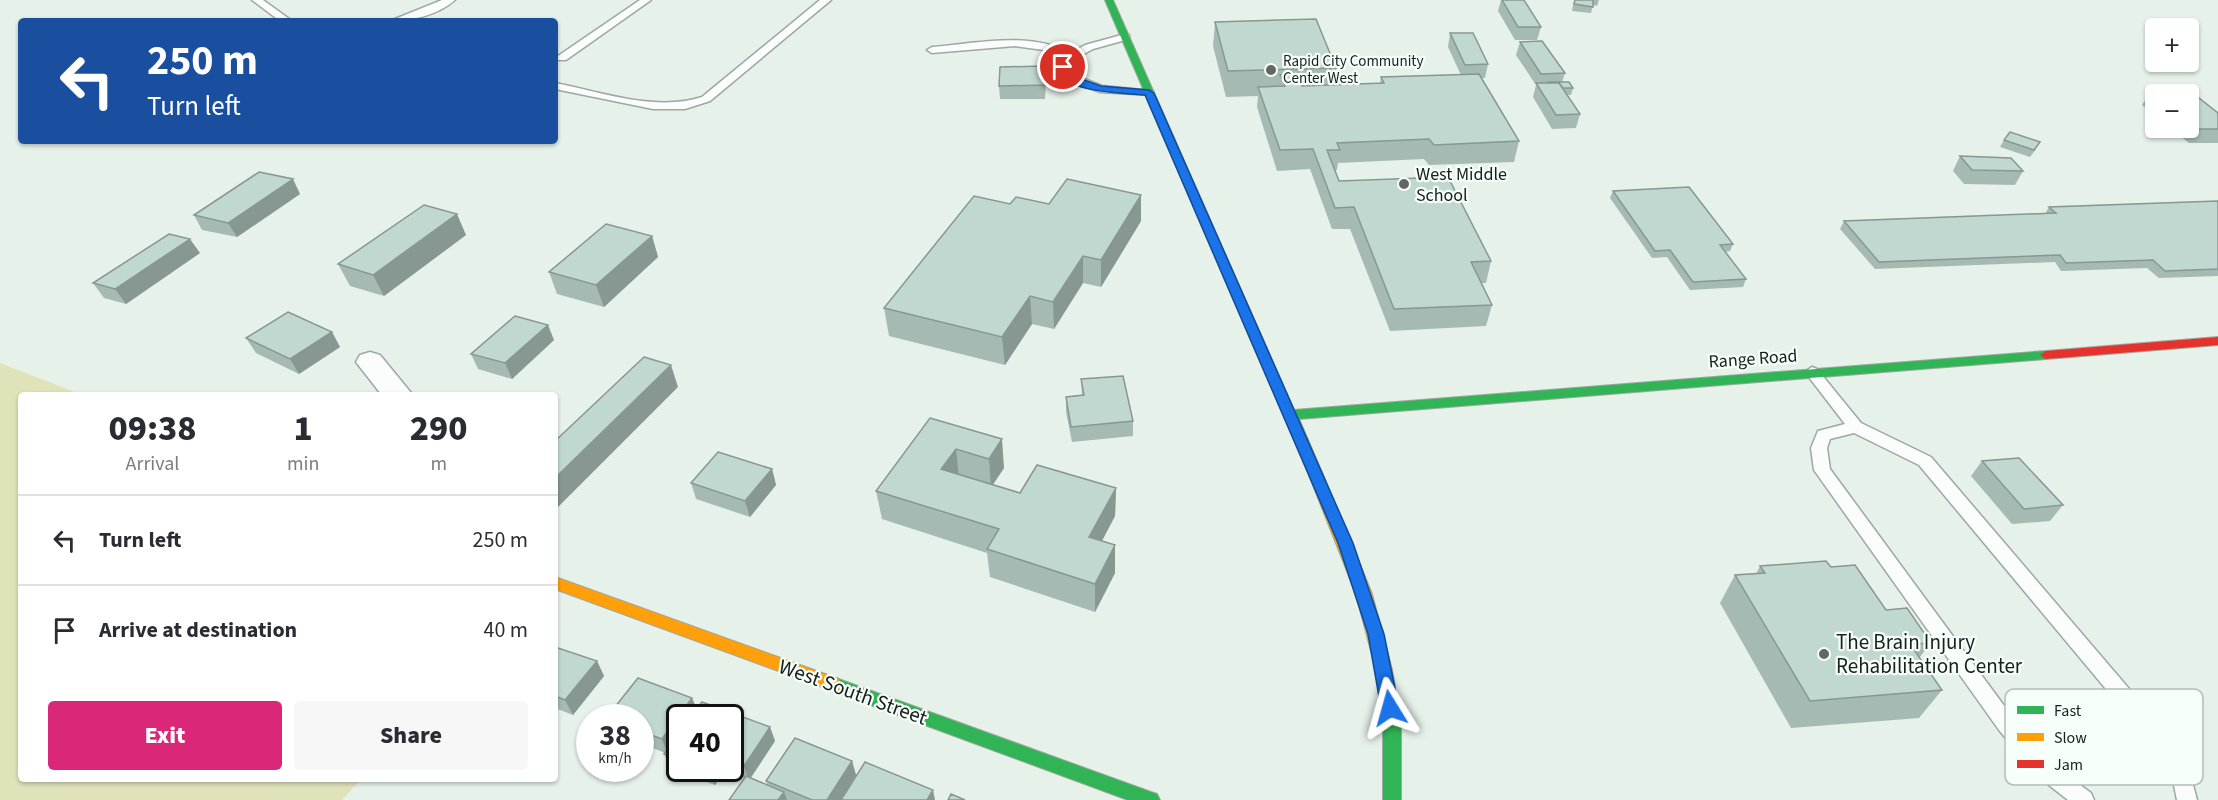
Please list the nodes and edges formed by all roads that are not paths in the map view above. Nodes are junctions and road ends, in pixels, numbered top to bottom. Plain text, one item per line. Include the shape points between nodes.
1 (257, 0) edge
2 (450, 0) edge
3 (646, 0) edge
4 (826, 0) edge
5 (1109, 0) edge
6 (283, 18) edge
7 (406, 18) edge
8 (1125, 37) junction
9 (932, 50) dead end
10 (562, 58) dead end
11 (1068, 58) junction
12 (558, 87) edge
13 (1149, 93) junction
14 (2217, 343) edge
15 (370, 362) dead end
16 (1812, 372) junction
17 (395, 392) edge
18 (1291, 415) junction
19 (1856, 427) junction
20 (558, 584) edge
21 (2117, 689) edge
22 (2005, 723) edge
23 (2064, 785) edge
24 (2184, 785) edge
25 (1150, 800) edge
26 (1392, 800) edge
27 (2084, 800) edge
28 (2187, 800) edge

1 - 6 lane
2 - 7 lane
3 - 10 lane
4 - 12 lane via 706,99 685,106 653,106
5 - 8 street
8 - 11 lane via 1089,47
8 - 13 street
9 - 11 lane via 1015,43 1054,48
11 - 13 lane via 1063,67 1067,77 1100,89
13 - 18 street
14 - 16 street, Range Road
15 - 17 street
16 - 18 street, Range Road
16 - 19 lane
18 - 26 street via 1345,543 1376,634 1392,725
19 - 21 lane via 1924,462
19 - 22 lane via 1823,435 1819,448 1822,470
20 - 25 street, West South Street
23 - 27 lane
24 - 28 lane

